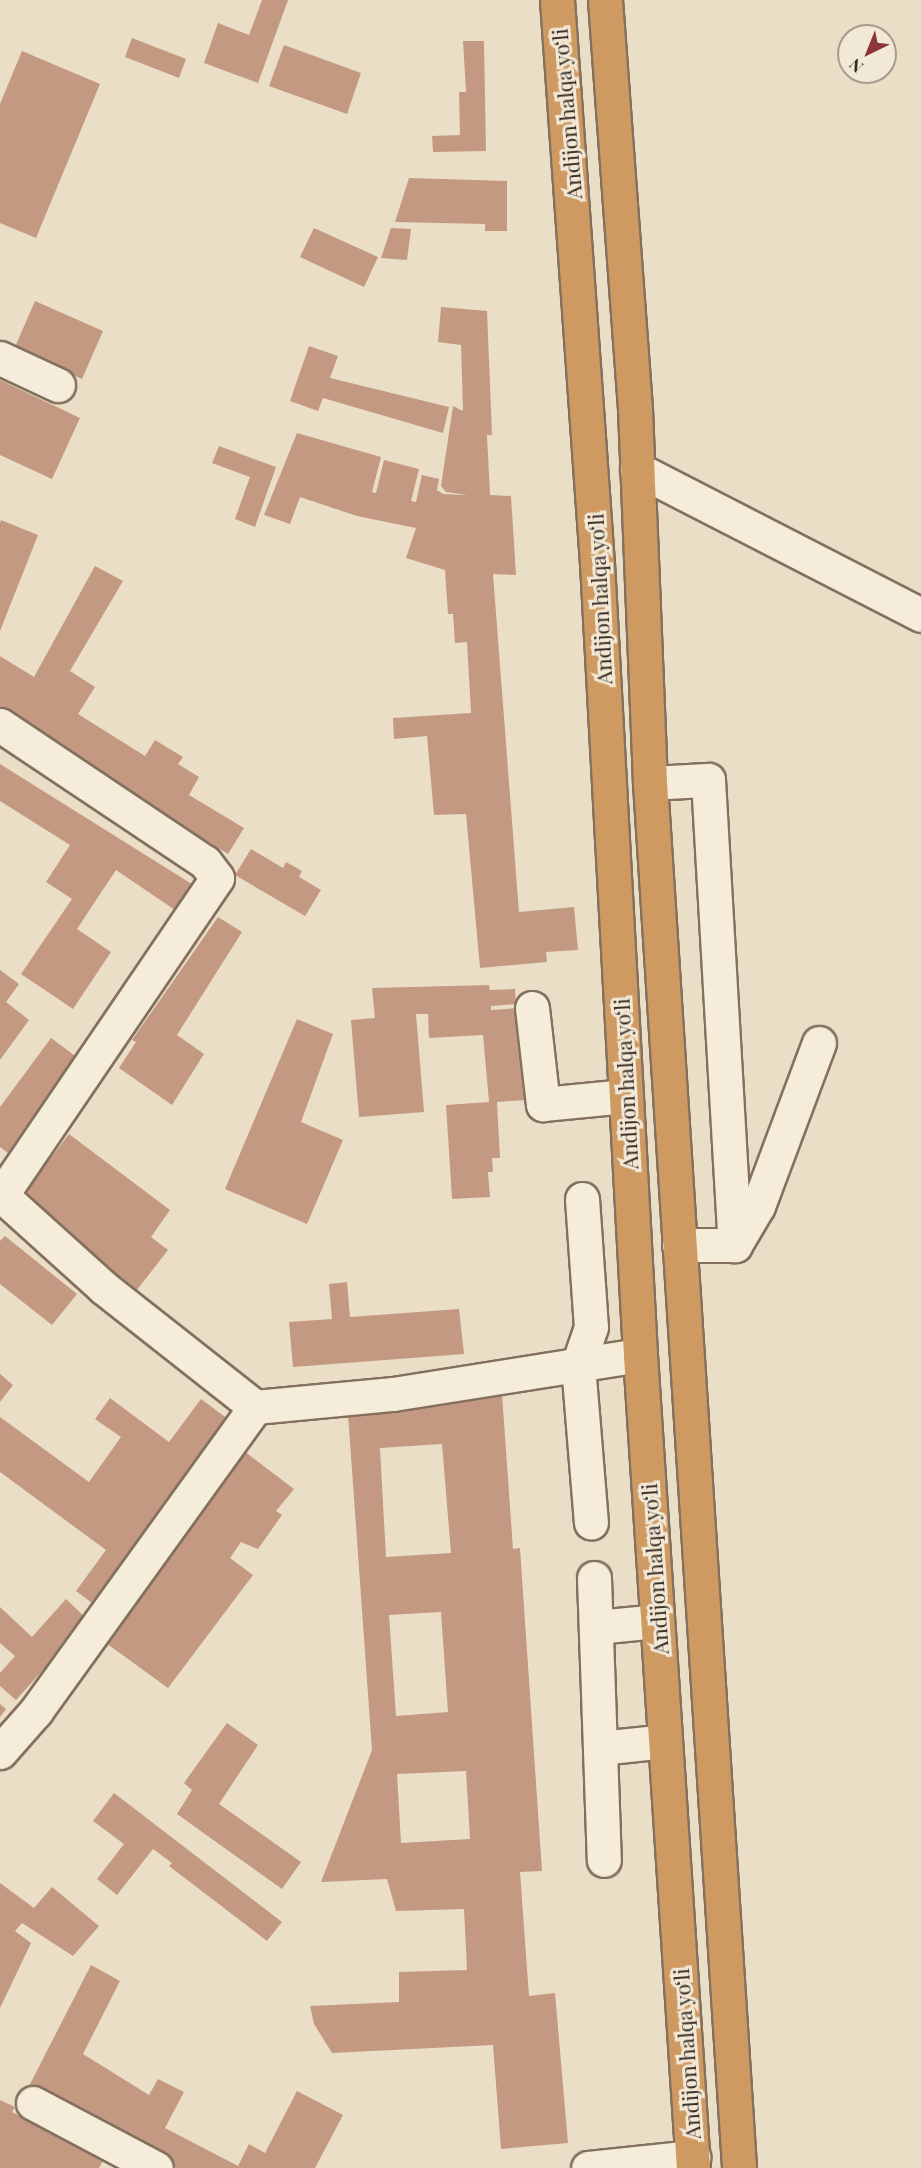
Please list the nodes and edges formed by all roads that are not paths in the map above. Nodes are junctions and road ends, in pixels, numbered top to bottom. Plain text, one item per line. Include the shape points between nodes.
1 (556, 0) edge
2 (605, 0) edge
3 (0, 358) edge
4 (58, 385) dead end
5 (637, 469) junction
6 (921, 615) edge
7 (0, 725) edge
8 (650, 783) junction
9 (532, 1008) dead end
10 (819, 1043) dead end
11 (626, 1096) junction
12 (0, 1196) edge
13 (582, 1199) dead end
14 (679, 1245) junction
15 (735, 1245) junction
16 (640, 1355) junction
17 (578, 1365) junction
18 (255, 1407) junction
19 (591, 1522) dead end
20 (594, 1578) dead end
21 (657, 1621) junction
22 (596, 1627) junction
23 (665, 1741) junction
24 (600, 1748) junction
25 (0, 1752) edge
26 (604, 1860) dead end
27 (33, 2103) dead end
28 (693, 2162) edge
29 (156, 2168) edge
30 (588, 2168) edge
31 (739, 2168) edge

1 - 11 highway, Andijon halqa yo‘li via 597,562
2 - 5 highway, Andijon halqa yo‘li
3 - 4 lane
5 - 6 lane
5 - 8 highway, Andijon halqa yo‘li
7 - 12 lane via 205,862 217,878
8 - 14 highway, Andijon halqa yo‘li
8 - 15 lane via 708,780
9 - 11 lane via 543,1104
10 - 15 lane via 758,1206
11 - 16 highway, Andijon halqa yo‘li
12 - 18 lane via 104,1288
13 - 17 lane via 591,1327
14 - 15 lane
14 - 31 highway, Andijon halqa yo‘li
16 - 17 lane
16 - 21 highway, Andijon halqa yo‘li
17 - 18 lane via 393,1394
17 - 19 lane
18 - 25 lane via 36,1711
20 - 22 lane
21 - 22 lane
21 - 23 highway, Andijon halqa yo‘li
22 - 24 lane
23 - 24 lane
23 - 28 highway, Andijon halqa yo‘li
24 - 26 lane
27 - 29 lane
28 - 30 lane

